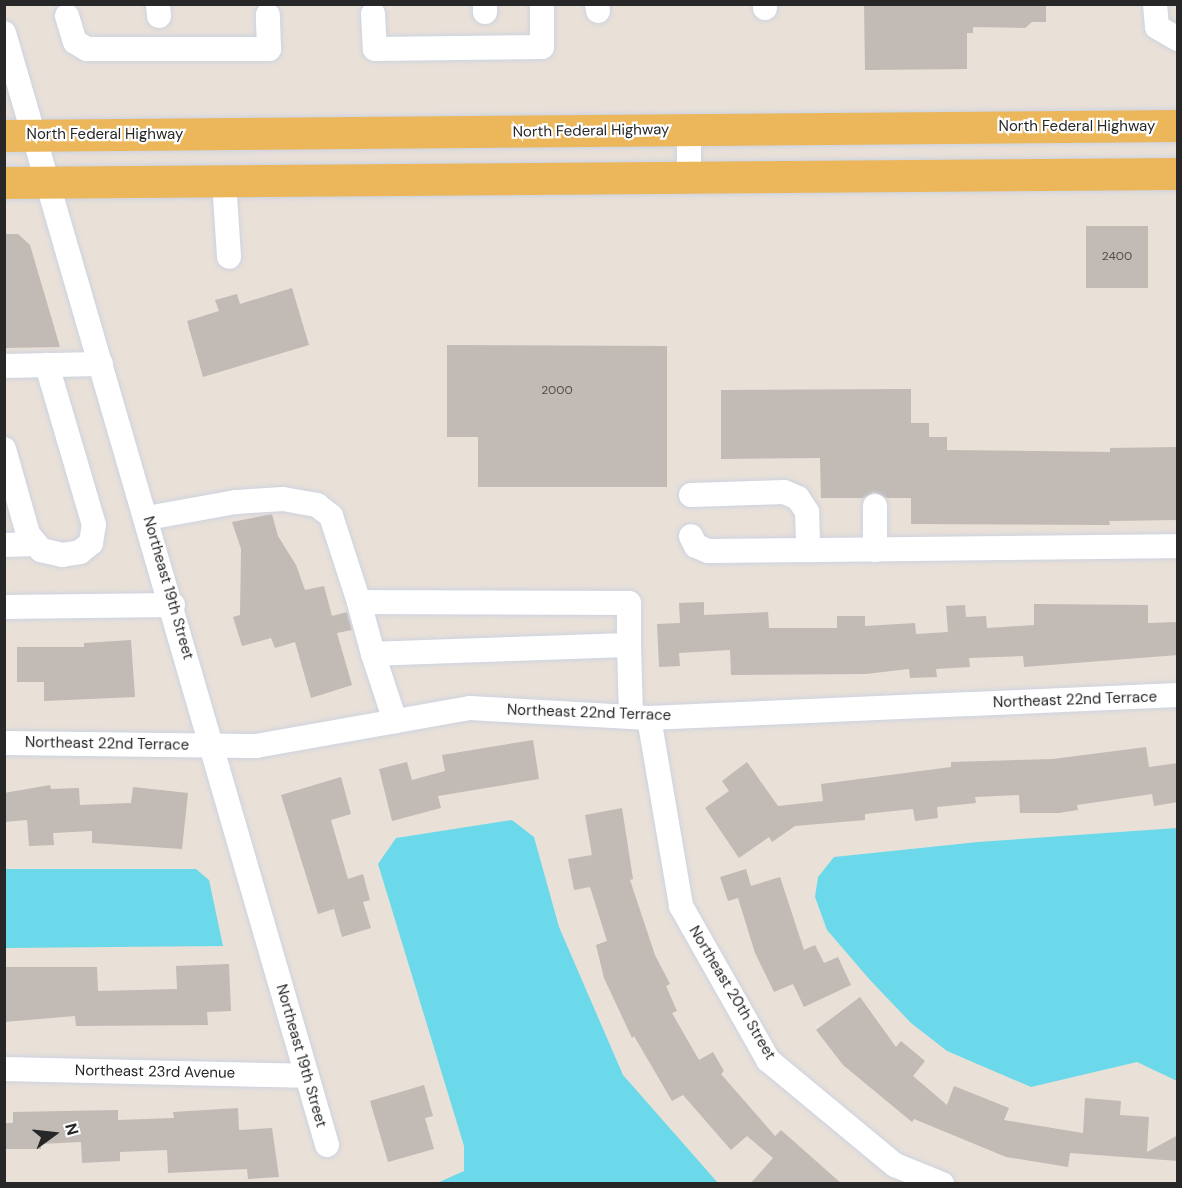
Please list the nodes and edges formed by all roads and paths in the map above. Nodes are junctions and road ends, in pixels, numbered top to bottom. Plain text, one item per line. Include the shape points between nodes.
1 (542, 4) edge
2 (1155, 4) edge
3 (373, 14) dead end
4 (268, 15) dead end
5 (67, 16) dead end
6 (5, 36) edge
7 (1178, 39) edge
8 (1178, 126) edge
9 (689, 130) junction
10 (19, 136) edge
11 (1178, 174) edge
12 (689, 177) junction
13 (224, 181) junction
14 (4, 183) edge
15 (47, 183) junction
16 (228, 257) dead end
17 (101, 364) junction
18 (47, 365) junction
19 (4, 366) edge
20 (4, 449) edge
21 (691, 495) dead end
22 (875, 506) dead end
23 (147, 518) junction
24 (691, 536) dead end
25 (36, 544) junction
26 (4, 545) edge
27 (1178, 546) edge
28 (808, 550) junction
29 (875, 550) junction
30 (359, 602) junction
31 (173, 605) junction
32 (4, 607) edge
33 (629, 645) junction
34 (373, 654) junction
35 (1178, 695) edge
36 (640, 718) junction
37 (395, 721) junction
38 (4, 743) edge
39 (213, 745) junction
40 (4, 1069) edge
41 (306, 1076) junction
42 (327, 1145) dead end
43 (942, 1184) edge

1 - 3 street via 542,47 375,49
2 - 7 street via 1156,27
4 - 5 street via 269,49 87,49 75,42
6 - 10 street, Northeast 19th Street
8 - 9 main road, North Federal Highway
9 - 10 main road, North Federal Highway
9 - 12 street
10 - 15 street, Northeast 19th Street
11 - 12 main road
12 - 13 main road
13 - 15 main road
13 - 16 street
14 - 15 main road
15 - 17 street, Northeast 19th Street
17 - 18 street
17 - 23 street, Northeast 19th Street
18 - 19 street
18 - 25 street via 94,525 91,543 80,552 62,555 41,550
20 - 25 street via 28,534
21 - 28 street via 784,492 798,498 807,512
22 - 29 street
23 - 30 street via 248,501 283,499 317,505 331,516
23 - 31 street, Northeast 19th Street
24 - 28 street via 696,546 708,551
25 - 26 street
27 - 29 street
28 - 29 street
30 - 33 street, Northeast 20th Street via 629,603
30 - 34 street
31 - 32 street
31 - 39 street, Northeast 19th Street
33 - 34 street
33 - 36 street, Northeast 20th Street
34 - 37 street
35 - 36 street, Northeast 22nd Terrace
36 - 37 street, Northeast 22nd Terrace via 470,708
36 - 43 street, Northeast 20th Street via 681,906 768,1060 895,1165
37 - 39 street, Northeast 22nd Terrace via 256,746
38 - 39 street, Northeast 22nd Terrace
39 - 41 street, Northeast 19th Street
40 - 41 street, Northeast 23rd Avenue
41 - 42 street, Northeast 19th Street

